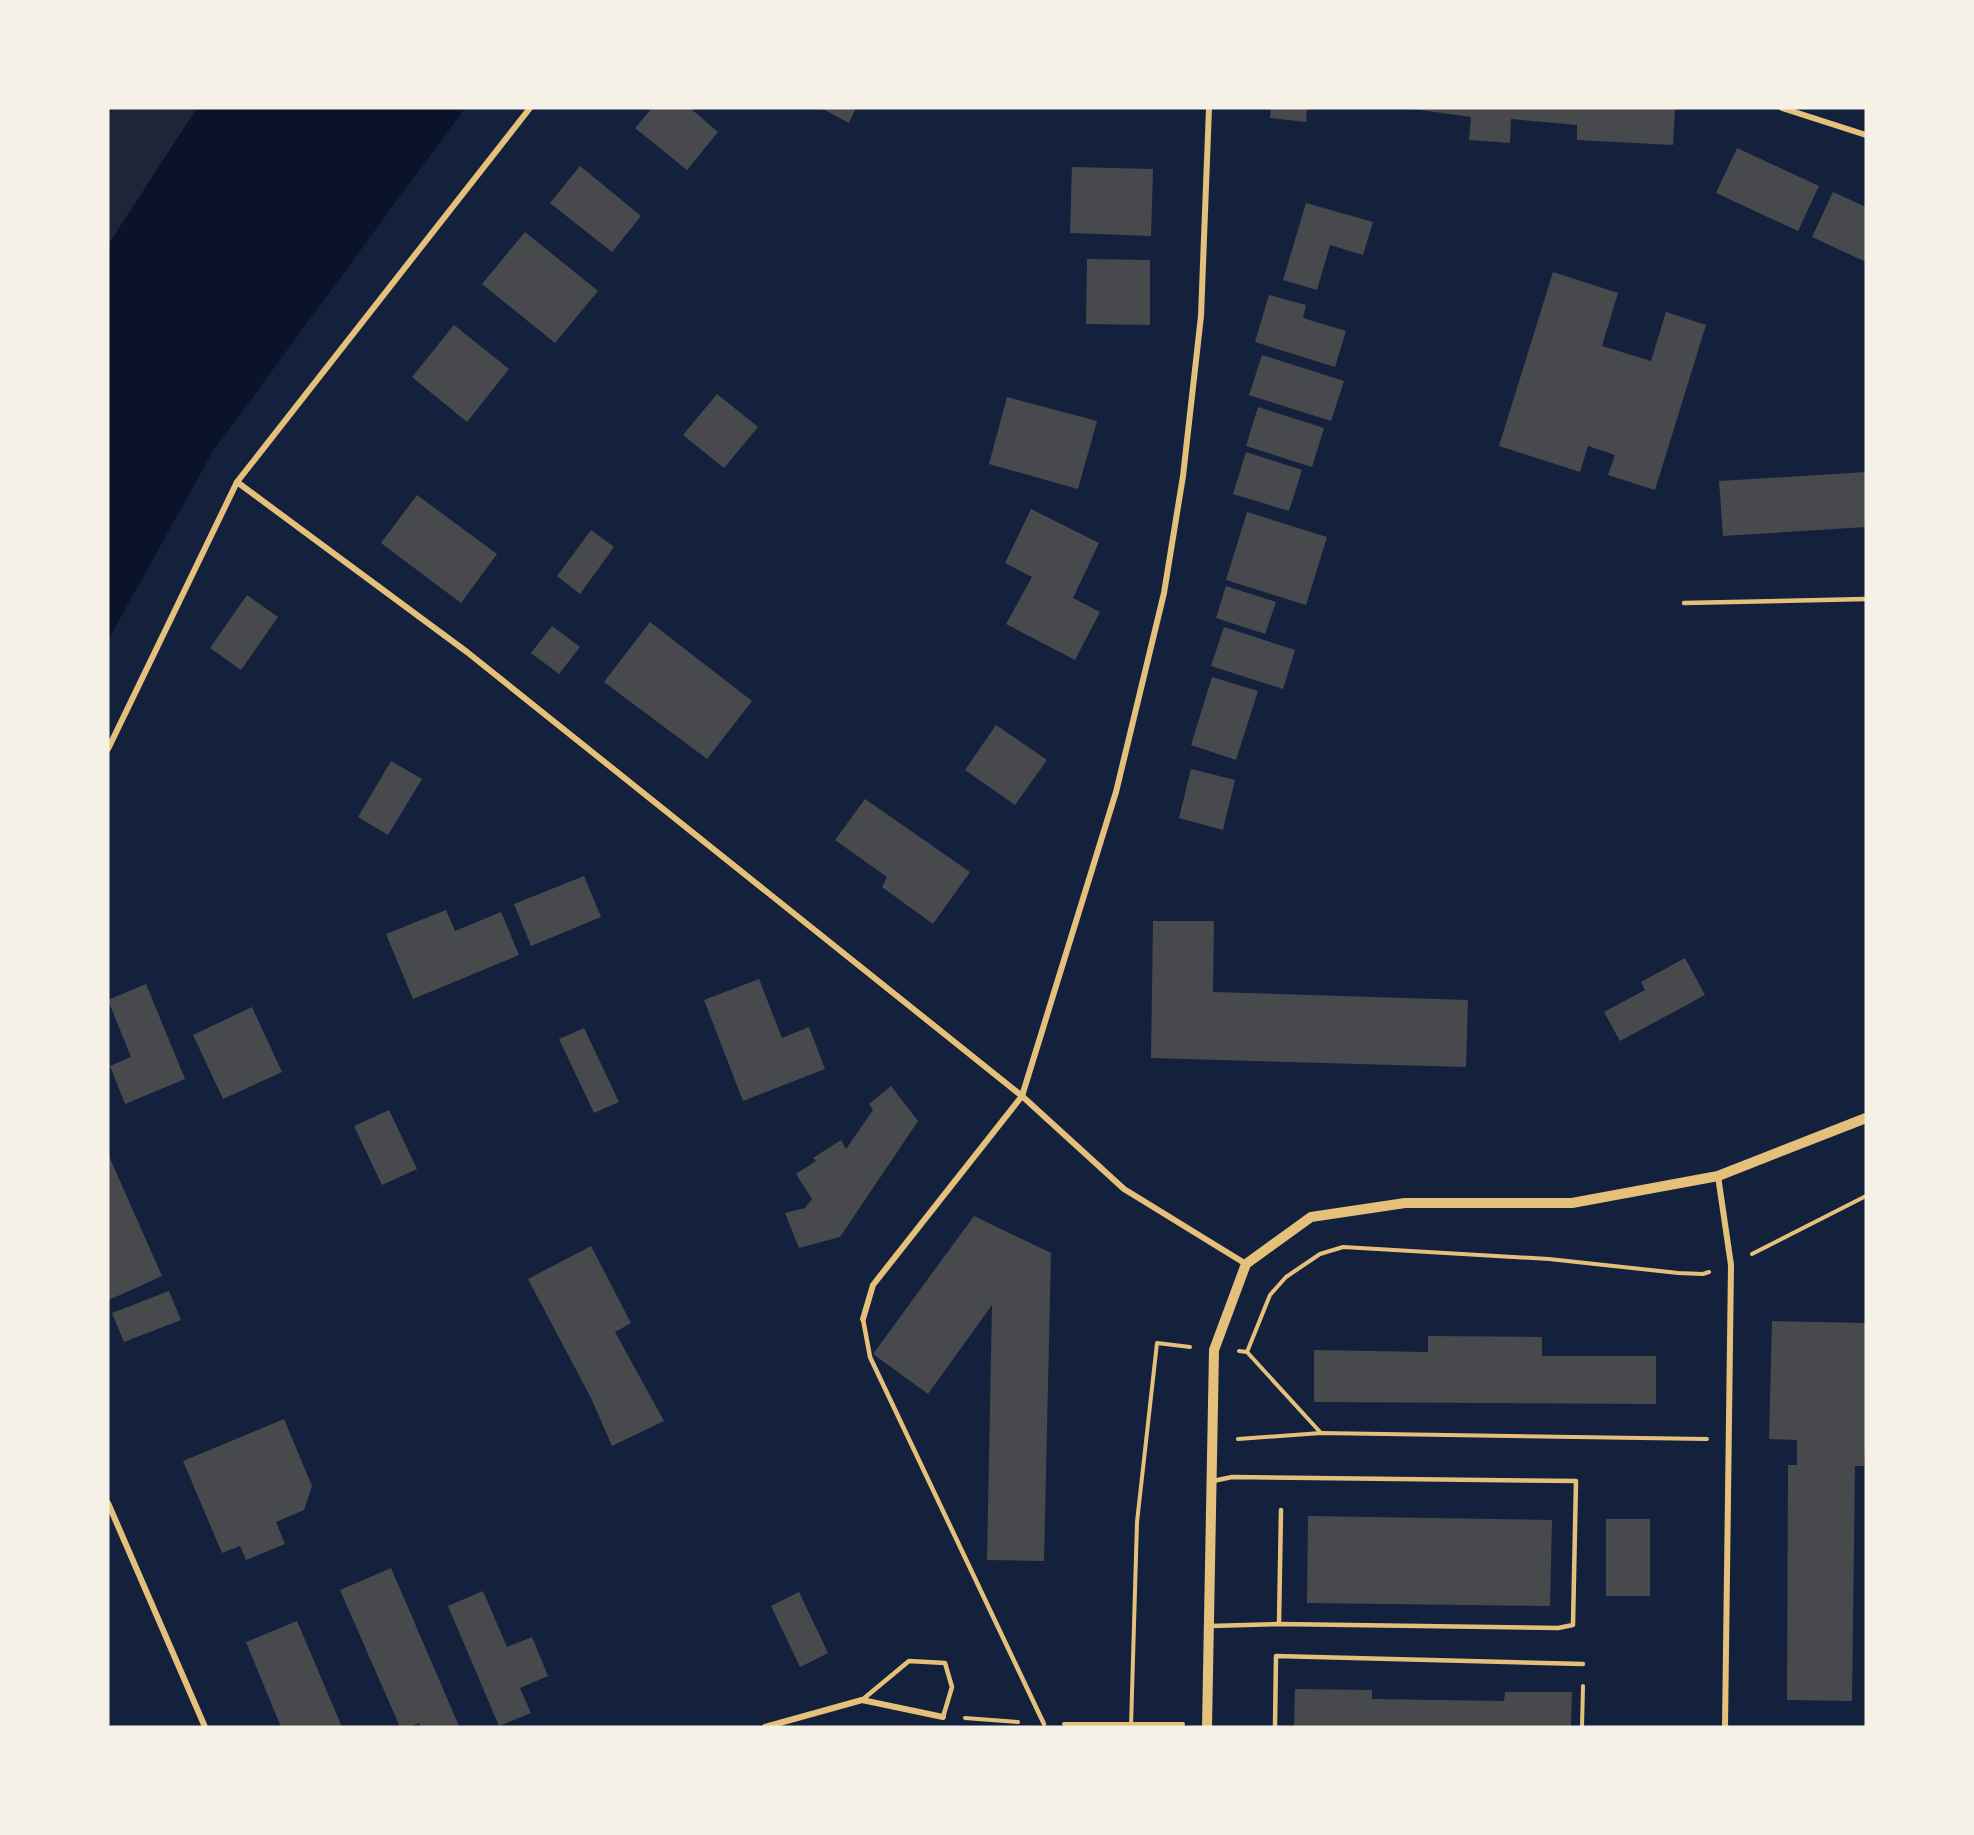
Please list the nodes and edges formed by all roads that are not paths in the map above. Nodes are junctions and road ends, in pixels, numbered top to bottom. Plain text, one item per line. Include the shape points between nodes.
1 (530, 108) edge
2 (1209, 108) edge
3 (1782, 108) edge
4 (1866, 135) edge
5 (237, 482) junction
6 (1866, 599) edge
7 (1684, 603) dead end
8 (108, 749) edge
9 (1022, 1096) junction
10 (1866, 1118) edge
11 (1718, 1176) junction
12 (1246, 1263) junction
13 (863, 1319) joint
14 (1210, 1481) junction
15 (108, 1503) edge
16 (1281, 1510) dead end
17 (1279, 1624) junction
18 (1209, 1626) junction
19 (1583, 1664) dead end
20 (862, 1700) junction
21 (943, 1717) joint
22 (1044, 1724) road end
23 (1207, 1725) edge
24 (205, 1727) edge
25 (765, 1727) edge
26 (1275, 1727) edge
27 (1725, 1727) edge

1 - 5 street
2 - 9 street via 1201,316 1183,476 1164,593 1116,792
3 - 4 street
5 - 8 street
5 - 9 street via 468,652
6 - 7 lane
9 - 12 street via 1124,1190
9 - 13 street via 873,1286
10 - 11 street
11 - 12 street via 1572,1203 1405,1203 1311,1216
11 - 27 street via 1731,1265
12 - 14 street via 1214,1350
13 - 22 lane via 870,1356
14 - 17 lane via 1232,1477 1576,1481 1573,1625 1558,1628
14 - 18 street
15 - 24 street
16 - 17 lane
17 - 18 lane
18 - 23 street
19 - 26 lane via 1276,1656
20 - 21 street
20 - 21 lane via 909,1661 945,1664 952,1687
20 - 25 street

